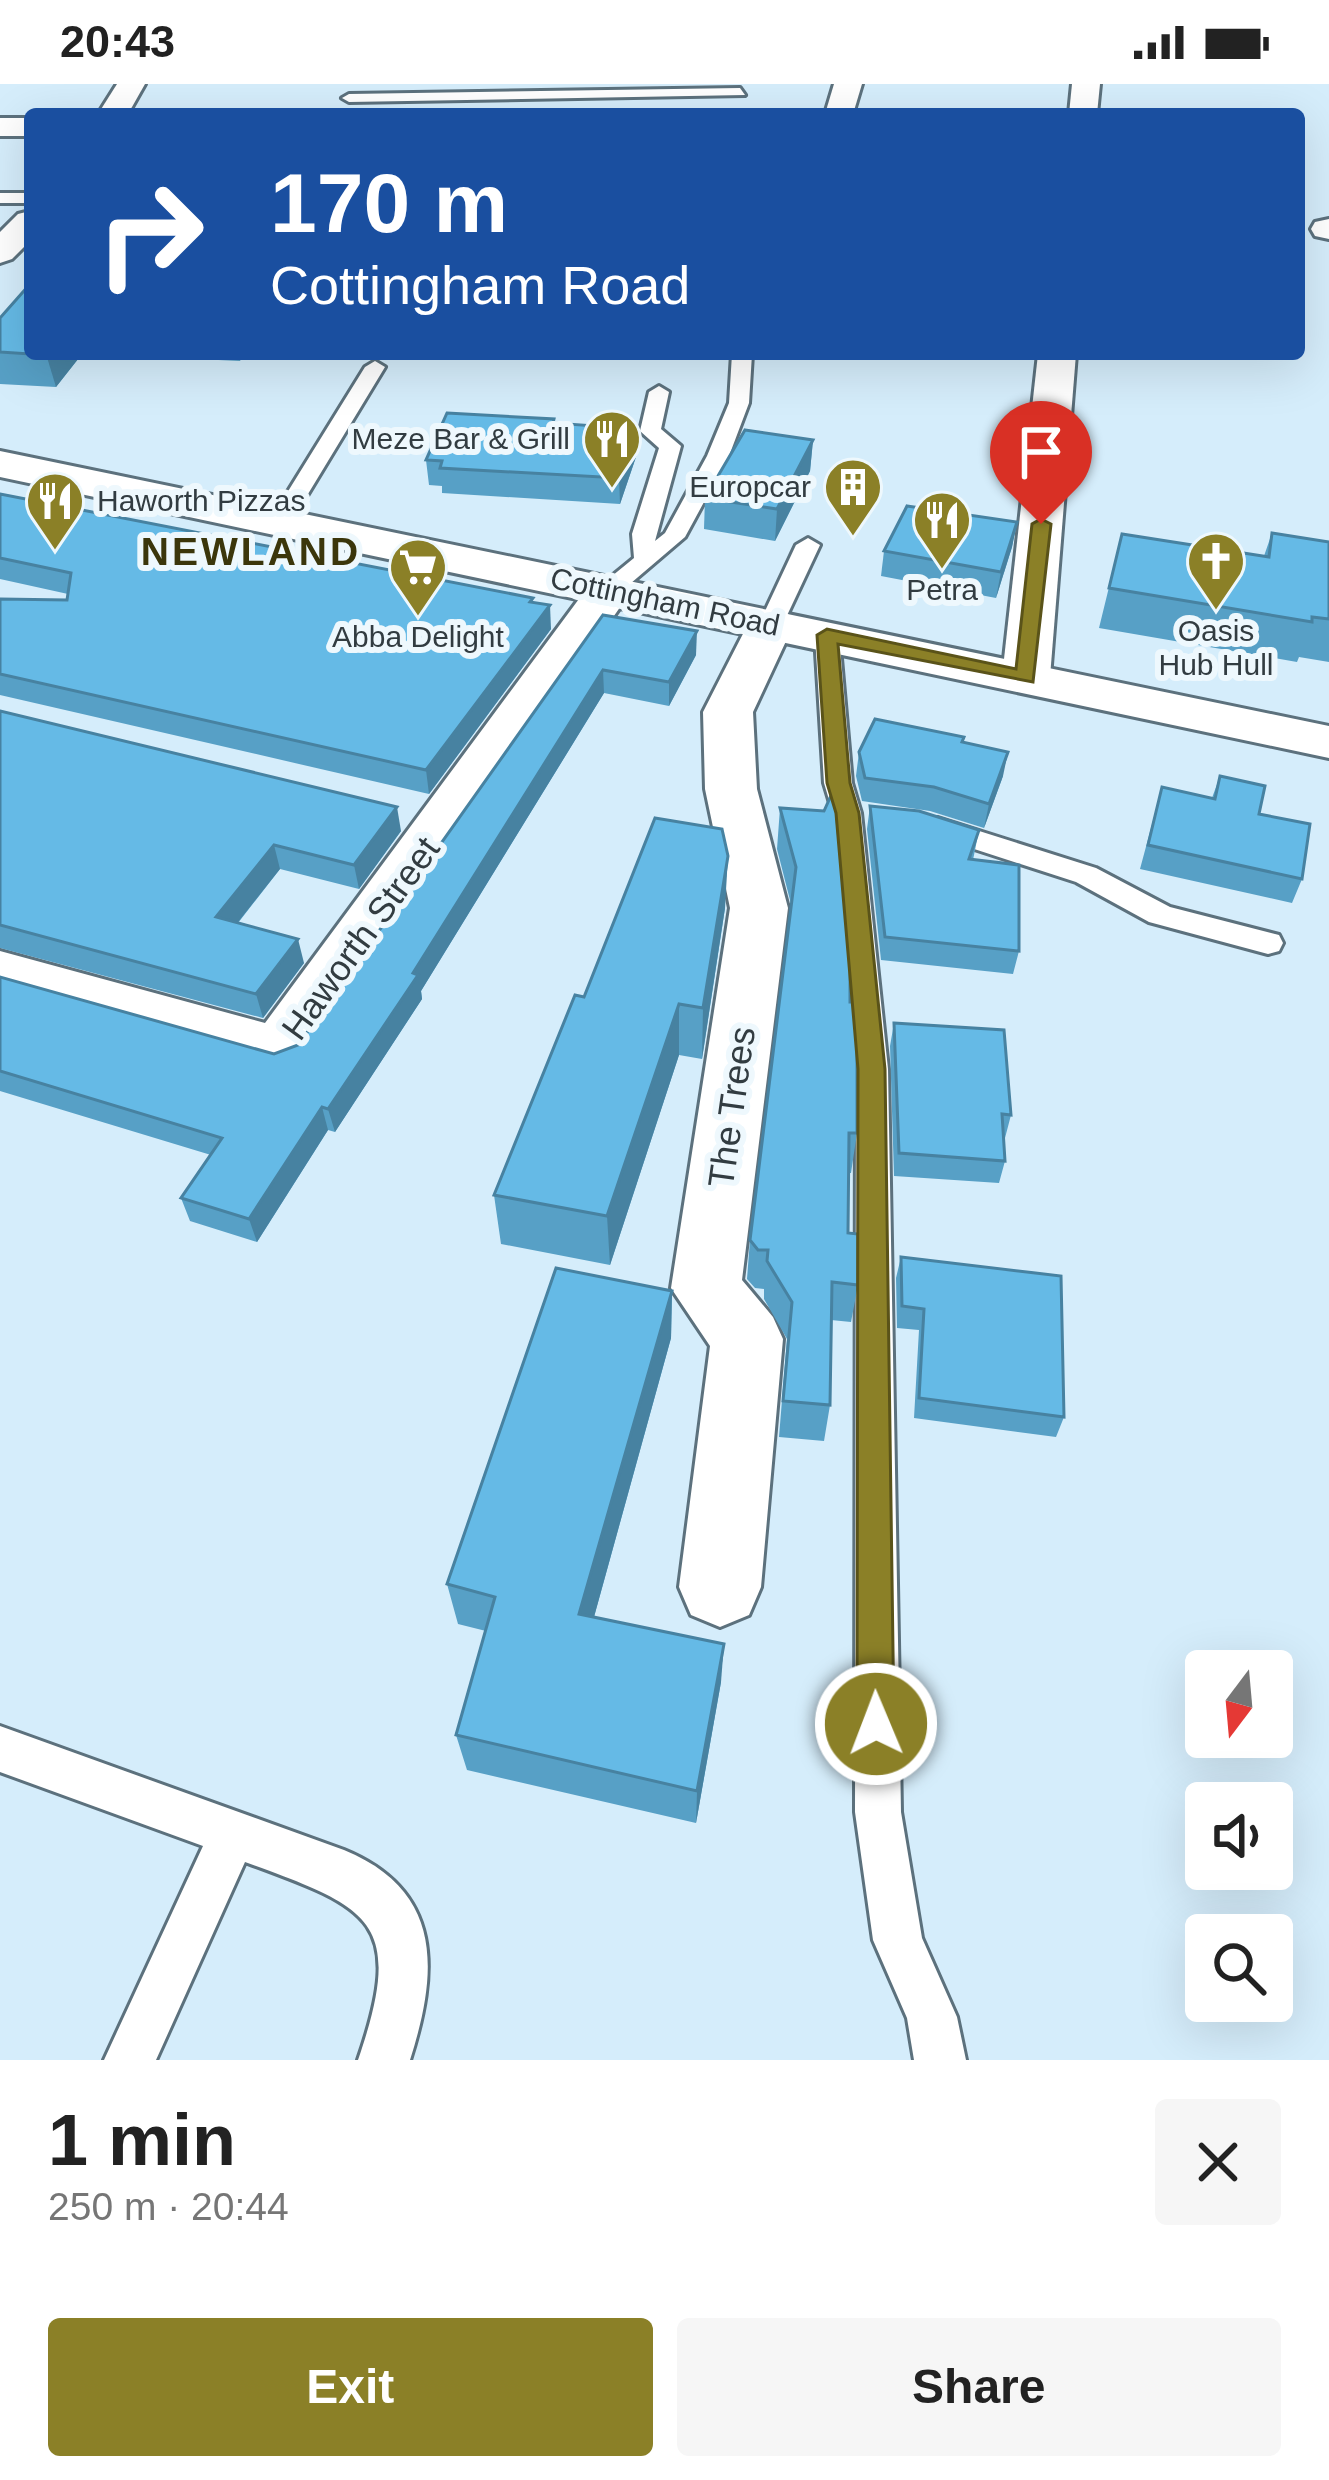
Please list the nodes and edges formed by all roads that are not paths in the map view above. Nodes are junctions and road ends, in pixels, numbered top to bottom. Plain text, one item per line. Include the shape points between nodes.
1 (740, 92) dead end
2 (348, 98) edge
3 (24, 227) edge
4 (0, 252) edge
5 (742, 360) edge
6 (1056, 360) edge
7 (375, 367) dead end
8 (659, 392) dead end
9 (0, 464) edge
10 (280, 522) junction
11 (808, 545) dead end
12 (627, 574) junction
13 (799, 630) junction
14 (1026, 677) junction
15 (1329, 742) edge
16 (847, 813) junction
17 (1268, 943) dead end
18 (0, 972) edge
19 (720, 1587) dead end
20 (0, 1749) edge
21 (232, 1834) junction
22 (130, 2060) edge
23 (384, 2060) edge
24 (940, 2060) edge

1 - 2 lane
3 - 4 main road
5 - 12 lane via 739,403 718,456 674,537
6 - 14 street
7 - 10 lane
8 - 12 lane via 650,431 670,446
9 - 10 main road, Cottingham Road
10 - 12 main road, Cottingham Road
11 - 13 lane
12 - 13 main road, Cottingham Road
12 - 18 street, Haworth Street via 425,815 278,1050
13 - 14 main road, Cottingham Road
13 - 16 lane
13 - 19 street, The Trees via 728,712 731,789 759,908 706,1288 747,1340
14 - 15 main road, Cottingham Road
16 - 17 lane via 892,818 1087,875 1160,915
16 - 24 lane via 872,1069 878,1812 898,1940 932,2017
20 - 21 lane
21 - 22 lane
21 - 23 lane via 344,1874 395,1914 405,1998

